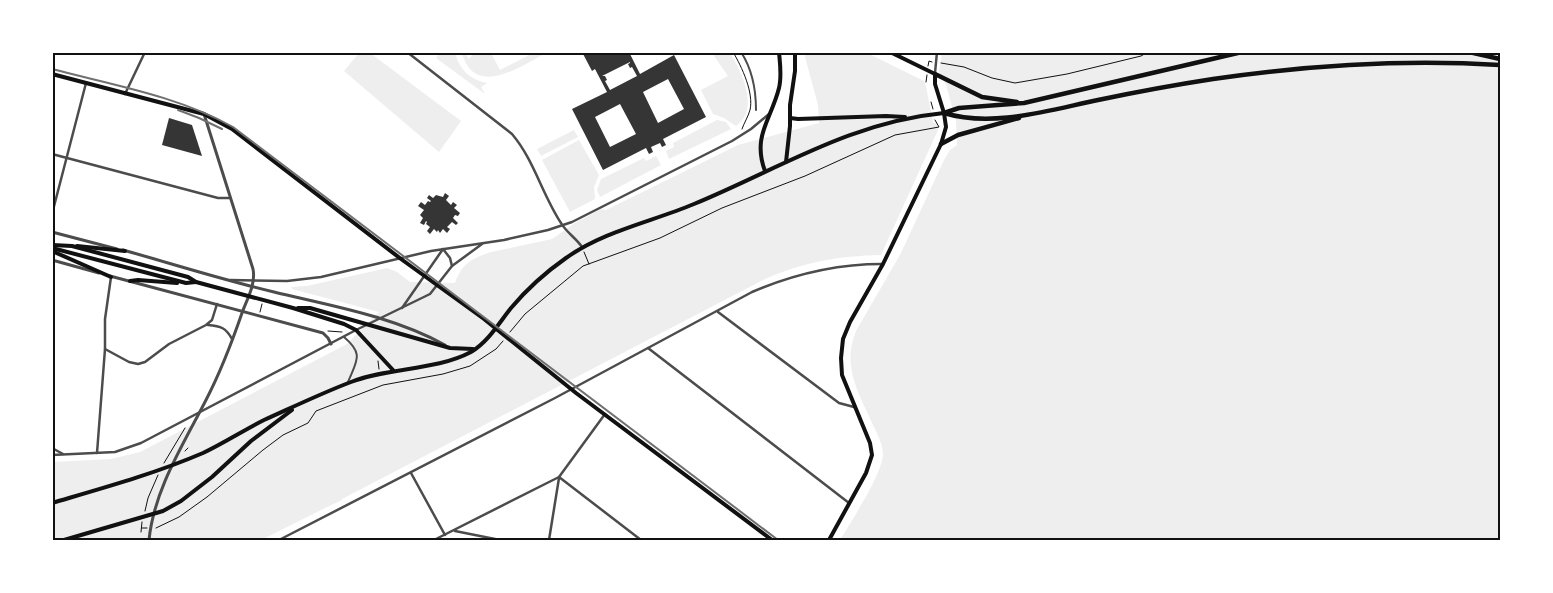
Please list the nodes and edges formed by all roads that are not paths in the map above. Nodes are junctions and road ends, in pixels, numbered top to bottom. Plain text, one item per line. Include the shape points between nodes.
1 (145, 52) edge
2 (407, 52) edge
3 (741, 52) edge
4 (778, 52) edge
5 (794, 52) edge
6 (890, 52) edge
7 (937, 52) edge
8 (1242, 52) edge
9 (1469, 52) edge
10 (1495, 52) edge
11 (1500, 58) edge
12 (1500, 65) edge
13 (52, 74) edge
14 (934, 74) junction
15 (86, 83) junction
16 (125, 94) junction
17 (1024, 103) junction
18 (756, 110) dead end
19 (944, 113) junction
20 (204, 114) junction
21 (769, 114) junction
22 (1026, 115) junction
23 (790, 118) junction
24 (910, 118) junction
25 (941, 144) junction
26 (52, 154) edge
27 (67, 158) junction
28 (786, 162) junction
29 (765, 172) junction
30 (230, 198) junction
31 (52, 214) edge
32 (561, 225) junction
33 (52, 232) edge
34 (483, 244) junction
35 (72, 246) junction
36 (582, 247) junction
37 (52, 248) edge
38 (443, 250) junction
39 (125, 251) junction
40 (401, 259) junction
41 (52, 260) edge
42 (883, 264) junction
43 (452, 266) junction
44 (424, 276) junction
45 (111, 277) junction
46 (226, 279) junction
47 (130, 281) junction
48 (254, 281) junction
49 (196, 282) junction
50 (186, 283) junction
51 (252, 286) junction
52 (437, 286) junction
53 (248, 296) junction
54 (217, 304) junction
55 (293, 308) junction
56 (401, 309) junction
57 (243, 311) junction
58 (718, 312) junction
59 (381, 318) junction
60 (370, 324) junction
61 (206, 325) junction
62 (356, 330) junction
63 (344, 337) junction
64 (232, 340) junction
65 (331, 344) junction
66 (450, 348) junction
67 (648, 348) junction
68 (105, 349) junction
69 (475, 349) junction
70 (393, 370) junction
71 (348, 383) junction
72 (571, 388) junction
73 (296, 407) junction
74 (854, 407) junction
75 (199, 413) junction
76 (605, 414) junction
77 (52, 448) edge
78 (97, 453) junction
79 (64, 454) junction
80 (52, 455) edge
81 (171, 467) junction
82 (411, 472) junction
83 (559, 477) junction
84 (52, 503) edge
85 (849, 503) junction
86 (153, 514) junction
87 (454, 531) junction
88 (445, 535) junction
89 (64, 540) edge
90 (149, 540) edge
91 (279, 540) edge
92 (434, 540) edge
93 (500, 540) edge
94 (549, 540) edge
95 (641, 540) edge
96 (772, 540) edge
97 (829, 540) edge

1 - 16 street
2 - 32 street via 512,134 524,148
3 - 18 street via 754,85
4 - 21 main road via 780,83
5 - 23 main road via 796,71
6 - 14 main road
7 - 14 street
8 - 17 highway
9 - 11 highway
10 - 11 highway
12 - 22 highway via 1406,62 1280,70 1170,86
13 - 15 main road
14 - 17 highway via 982,97
14 - 19 main road
15 - 16 main road
15 - 27 street
16 - 20 main road
17 - 19 highway via 958,108
19 - 22 highway via 959,118
19 - 24 main road
19 - 25 main road via 946,127
20 - 30 street
20 - 40 main road via 232,129
21 - 29 main road via 760,145
21 - 32 street via 739,137
22 - 25 highway via 958,135
23 - 24 main road
23 - 28 main road
24 - 28 main road via 835,140
25 - 42 main road
26 - 27 street
27 - 30 street via 218,198
27 - 31 street
28 - 29 main road
29 - 36 main road via 689,206
30 - 48 street
32 - 34 street
32 - 36 street
33 - 39 street
34 - 38 street
34 - 43 street
35 - 37 main road
35 - 39 main road
35 - 49 main road via 188,277
36 - 69 main road via 533,284
37 - 45 main road
37 - 50 main road
38 - 40 street
38 - 43 street
38 - 44 street
39 - 46 street
40 - 44 main road
40 - 48 street via 321,277
41 - 45 street
42 - 58 street via 847,265 792,277 752,292
42 - 74 main road via 843,339 841,370
43 - 52 street
44 - 52 main road
44 - 56 street
45 - 47 street
45 - 68 street
46 - 48 street
46 - 51 street
47 - 50 main road
47 - 54 street
48 - 51 street
49 - 50 main road
49 - 53 main road
51 - 53 street
51 - 59 street
52 - 56 street via 430,294
52 - 72 main road via 508,336
53 - 55 main road
53 - 57 street
54 - 57 street
54 - 61 street via 212,320
55 - 60 main road via 310,308
55 - 62 main road
56 - 59 street
57 - 64 street
57 - 65 street via 322,333
58 - 67 street
58 - 74 street via 839,403
59 - 60 street
59 - 66 street
60 - 62 street
60 - 66 main road
61 - 64 street via 224,328
61 - 68 street via 138,364 120,359
62 - 63 street
62 - 70 main road
63 - 65 street
63 - 71 street via 354,346 357,355
64 - 75 street
65 - 75 street
66 - 69 main road
67 - 72 street
67 - 85 street
68 - 78 street
69 - 70 main road via 450,360
70 - 71 main road
71 - 73 main road
72 - 76 main road
72 - 82 street
73 - 81 main road
73 - 86 main road via 251,440 196,490 175,505
74 - 85 main road via 870,442 872,455
75 - 78 street via 134,446
75 - 81 street
76 - 83 street
76 - 96 main road
77 - 79 street
78 - 79 street
79 - 80 street
81 - 84 main road
81 - 86 street
82 - 88 street
82 - 91 street
83 - 87 street
83 - 94 street
83 - 95 street
85 - 97 main road
86 - 89 main road
86 - 90 street
87 - 88 street
87 - 93 street
88 - 92 street

